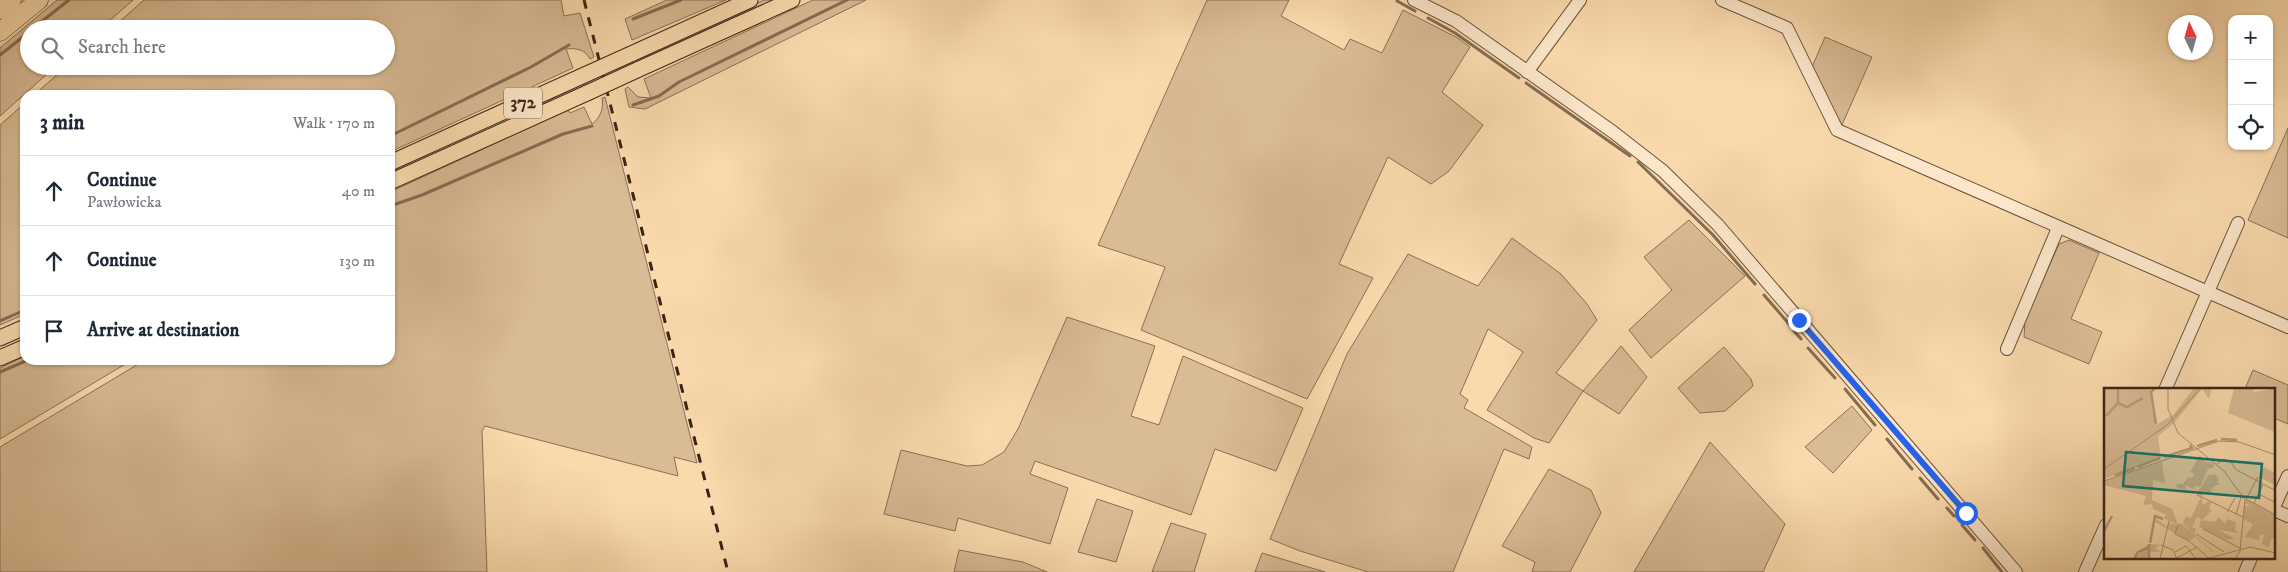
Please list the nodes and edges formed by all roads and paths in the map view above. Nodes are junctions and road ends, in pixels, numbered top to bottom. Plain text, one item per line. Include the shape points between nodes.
1 (12, 0) edge
2 (39, 0) edge
3 (750, 0) edge
4 (792, 0) edge
5 (1414, 0) edge
6 (1580, 0) edge
7 (1722, 0) edge
8 (0, 10) edge
9 (0, 32) edge
10 (1527, 72) junction
11 (395, 161) edge
12 (395, 180) edge
13 (2238, 223) dead end
14 (2058, 228) junction
15 (2207, 293) junction
16 (2288, 327) edge
17 (20, 329) edge
18 (0, 338) edge
19 (20, 349) edge
20 (2007, 349) dead end
21 (0, 358) edge
22 (2165, 388) edge
23 (2288, 476) edge
24 (2276, 503) edge
25 (2276, 509) edge
26 (2288, 516) edge
27 (2104, 529) edge
28 (2250, 560) edge
29 (2016, 572) edge
30 (2085, 572) edge
31 (2245, 572) edge

1 - 8 highway
2 - 9 highway
3 - 11 main road, 372, bridge
4 - 12 main road, 372, bridge
5 - 10 street via 1456,21
6 - 10 street
7 - 14 street via 1787,28 1837,130
10 - 29 street via 1663,171 1718,225
13 - 15 street
14 - 15 street
14 - 20 street
15 - 16 street
15 - 22 street
17 - 18 main road
19 - 21 main road
23 - 24 street
25 - 26 street
27 - 30 street
28 - 31 street

